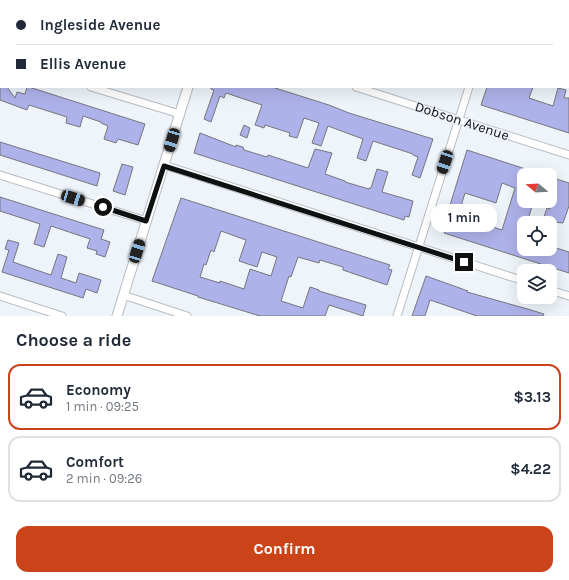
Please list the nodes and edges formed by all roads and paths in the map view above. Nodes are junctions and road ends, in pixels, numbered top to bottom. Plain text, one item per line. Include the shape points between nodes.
1 (94, 88) edge
2 (188, 88) edge
3 (359, 88) edge
4 (469, 88) edge
5 (180, 114) junction
6 (458, 120) junction
7 (569, 155) edge
8 (164, 166) junction
9 (0, 176) edge
10 (146, 221) junction
11 (418, 247) junction
12 (517, 279) edge
13 (557, 292) edge
14 (123, 295) junction
15 (0, 296) edge
16 (569, 296) edge
17 (62, 316) edge
18 (117, 316) edge
19 (187, 316) edge
20 (397, 316) edge

1 - 5 street
2 - 5 street
3 - 6 street, Dobson Avenue
4 - 6 street
5 - 8 street
6 - 7 street, Dobson Avenue
6 - 11 street
8 - 10 street
8 - 11 street
9 - 10 street
10 - 14 street
11 - 12 street
11 - 20 street
13 - 16 street
14 - 18 street
14 - 19 street
15 - 17 street

